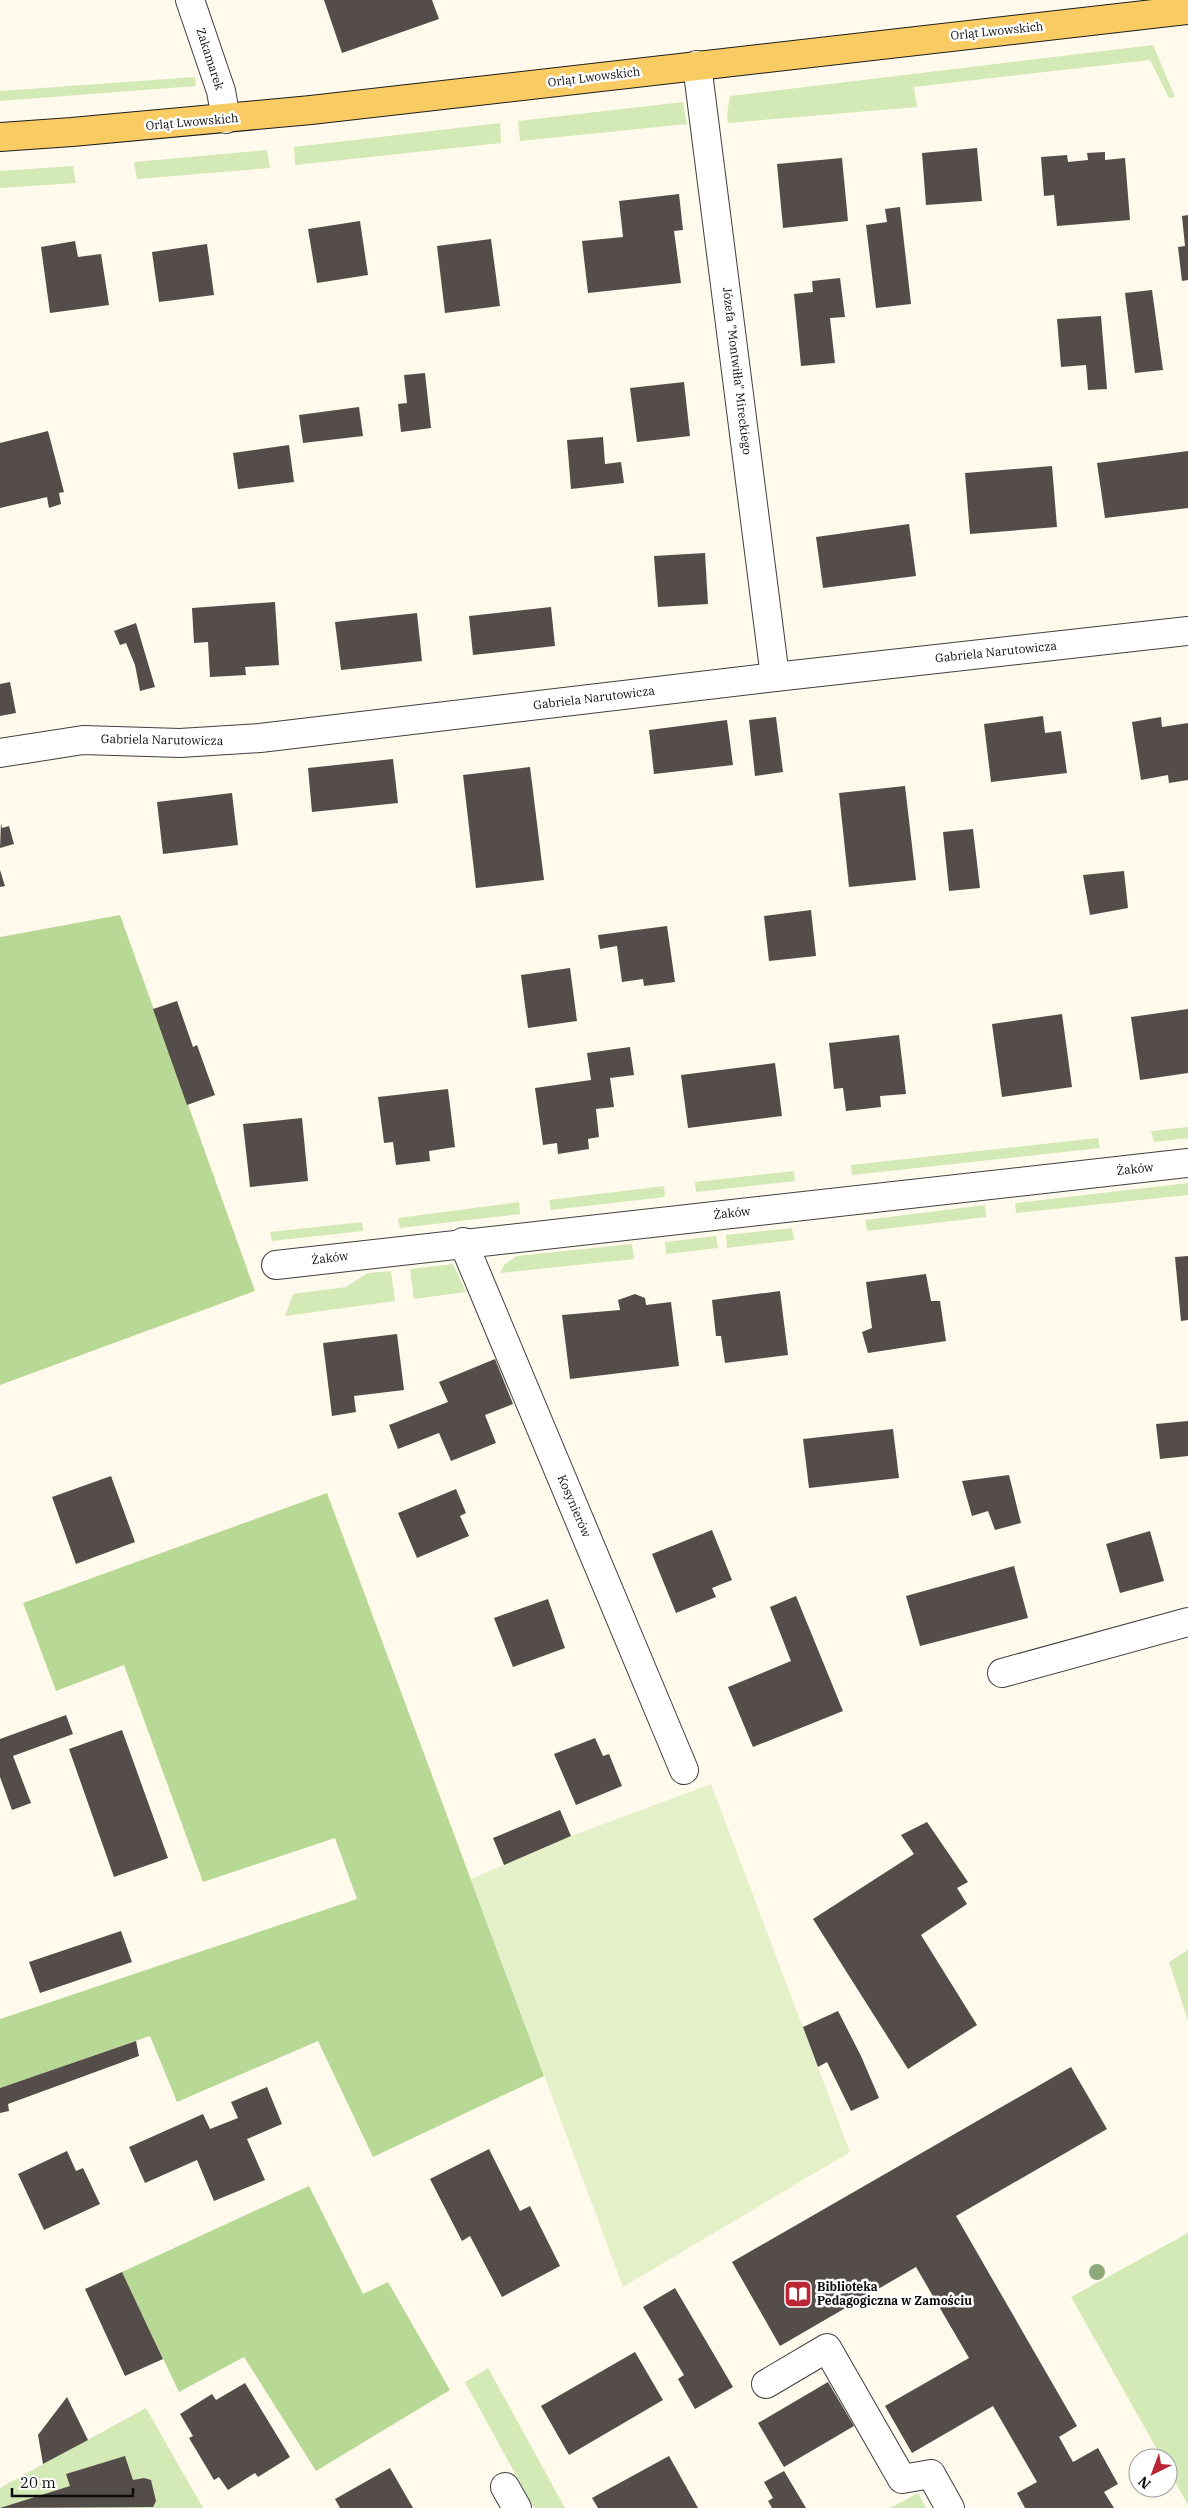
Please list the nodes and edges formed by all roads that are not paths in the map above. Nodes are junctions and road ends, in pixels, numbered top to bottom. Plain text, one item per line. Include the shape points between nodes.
1 (190, 0) edge
2 (1188, 10) edge
3 (697, 65) junction
4 (226, 119) junction
5 (0, 136) edge
6 (1188, 631) edge
7 (775, 677) junction
8 (0, 753) edge
9 (1188, 1164) edge
10 (463, 1242) junction
11 (276, 1265) dead end
12 (1188, 1622) edge
13 (1002, 1673) dead end
14 (684, 1770) dead end
15 (766, 2384) dead end
16 (950, 2508) edge

1 - 4 street, Zakamarek via 218,83
2 - 3 main road, Orląt Lwowskich
3 - 4 main road, Orląt Lwowskich
3 - 7 street, Józefa "Montwiłła" Mireckiego
4 - 5 main road, Orląt Lwowskich
6 - 7 street, Gabriela Narutowicza
7 - 8 street, Gabriela Narutowicza via 260,738 197,743 83,740
9 - 10 street, Żaków
10 - 11 street, Żaków
10 - 14 street, Kosynierów
12 - 13 street
15 - 16 street via 827,2348 902,2479 931,2474

